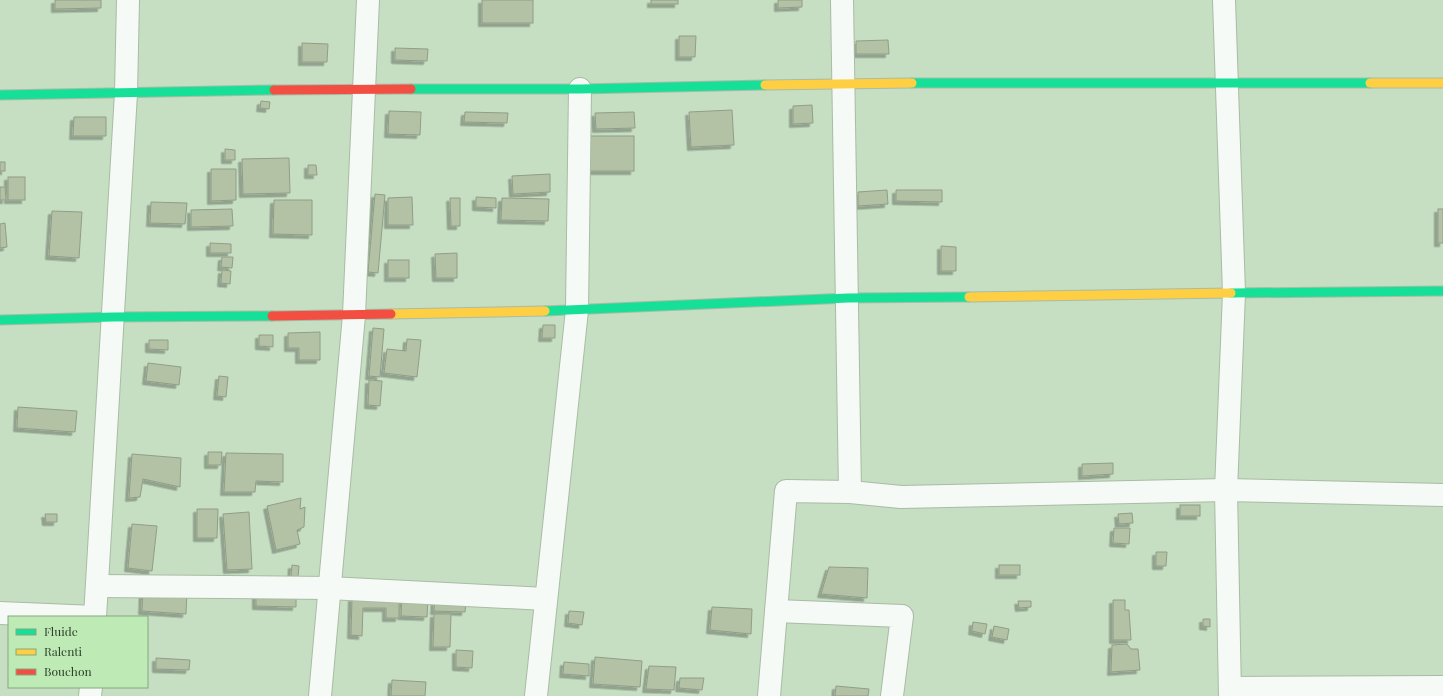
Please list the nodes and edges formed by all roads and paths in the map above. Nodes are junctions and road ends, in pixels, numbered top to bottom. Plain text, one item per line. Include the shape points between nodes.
1 (128, 0) edge
2 (368, 0) edge
3 (842, 0) edge
4 (1224, 0) edge
5 (1443, 83) edge
6 (843, 84) junction
7 (1226, 84) junction
8 (364, 89) junction
9 (580, 89) junction
10 (126, 93) junction
11 (0, 95) edge
12 (1443, 291) edge
13 (1234, 293) junction
14 (848, 298) junction
15 (577, 310) junction
16 (354, 315) junction
17 (113, 316) junction
18 (0, 320) edge
19 (1226, 490) junction
20 (850, 492) junction
21 (1443, 494) edge
22 (97, 586) junction
23 (330, 588) junction
24 (546, 599) junction
25 (776, 611) junction
26 (0, 613) edge
27 (71, 616) edge
28 (95, 616) edge
29 (1443, 687) edge
30 (1230, 692) edge
31 (320, 696) edge
32 (536, 696) edge
33 (769, 696) edge
34 (892, 696) edge

1 - 10 street
2 - 8 street
3 - 6 street
4 - 7 street
5 - 7 street
6 - 7 street
6 - 9 street
6 - 14 street
7 - 13 street
8 - 9 street
8 - 10 street
8 - 16 street
9 - 15 street
10 - 11 street
10 - 17 street
12 - 13 street
13 - 14 street
13 - 19 street
14 - 15 street
14 - 20 street
15 - 16 street
15 - 24 street
16 - 17 street
16 - 23 street
17 - 18 street
17 - 22 street
19 - 20 street via 901,497
19 - 21 street
19 - 30 street
20 - 25 street via 786,491
22 - 23 street
22 - 28 street
23 - 24 street
23 - 31 street
24 - 32 street
25 - 33 street
25 - 34 street via 902,616
26 - 27 street
29 - 30 street

